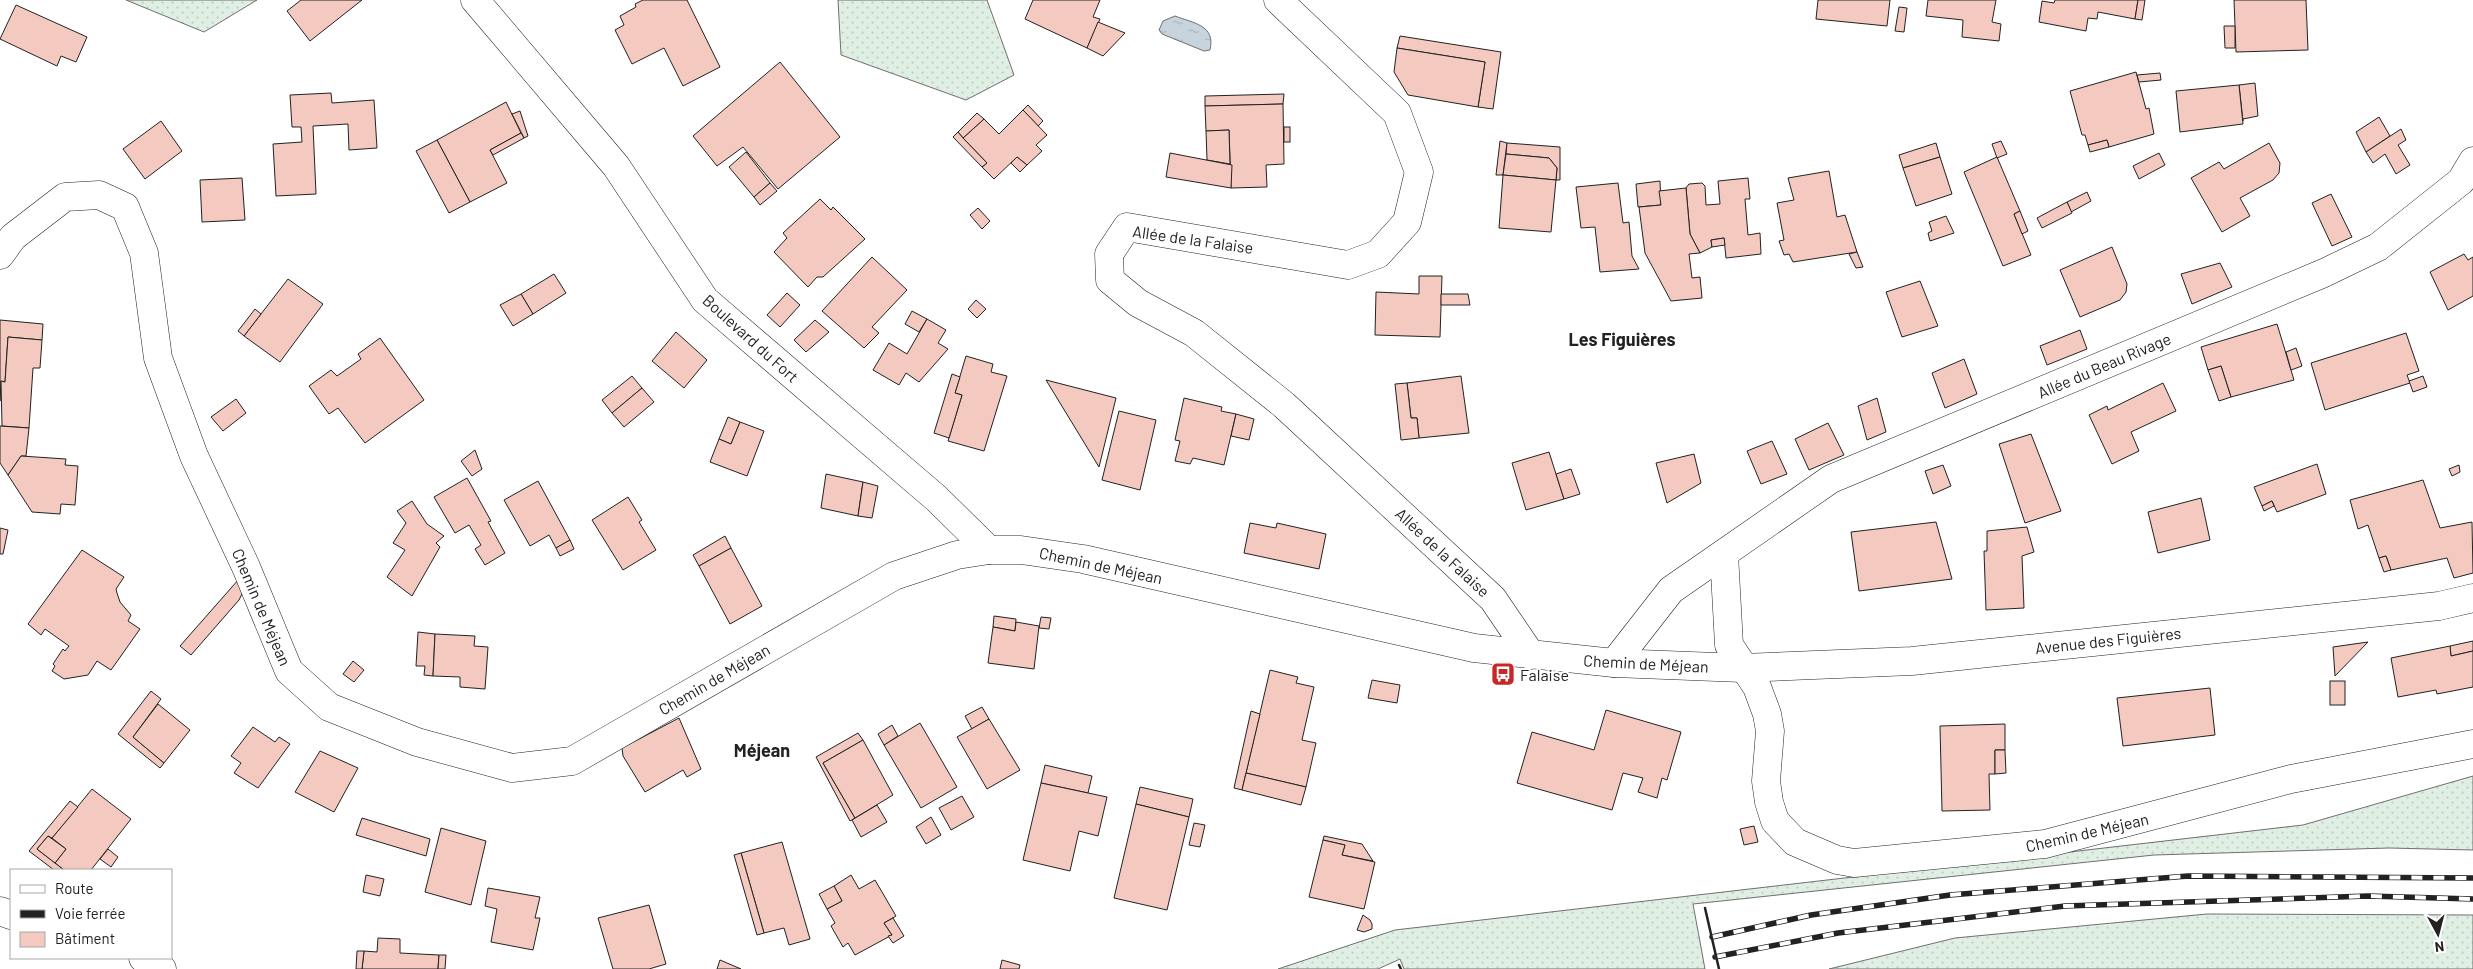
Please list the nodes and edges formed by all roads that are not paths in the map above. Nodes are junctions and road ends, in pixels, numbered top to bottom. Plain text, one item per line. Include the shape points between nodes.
1 (475, 0) edge
2 (1278, 0) edge
3 (2473, 161) edge
4 (0, 255) edge
5 (989, 550) junction
6 (1724, 554) junction
7 (2473, 598) edge
8 (1531, 655) junction
9 (1614, 663) junction
10 (1742, 668) junction
11 (2473, 744) edge
12 (145, 959) edge
13 (162, 969) edge

1 - 5 street, Boulevard du Fort via 616,166 705,300 936,498
2 - 8 street, Allée de la Falaise via 1396,113 1419,172 1407,222 1378,254 1348,265 1127,227 1110,254 1110,280 1138,303 1194,333 1284,404 1493,599
3 - 6 street, Allée du Beau Rivage via 2461,181 2378,247 2324,273 1831,479
4 - 5 street, Chemin de Méjean via 13,237 65,197 98,195 125,207 144,253 158,358 194,456 246,567 289,671 329,707 417,742 512,768 572,761 894,576 957,555
5 - 8 street, Chemin de Méjean via 1021,550 1083,560 1460,645
6 - 9 street, Allée du Beau Rivage via 1671,590
6 - 10 street via 1729,645
7 - 10 street, Avenue des Figuières via 2439,606 1912,661
8 - 9 street, Chemin de Méjean
9 - 10 street, Chemin de Méjean
10 - 11 street, Chemin de Méjean via 1757,687 1770,731 1766,781 1775,821 1795,842 1837,860 1854,863 2045,844 2291,780
12 - 13 street

